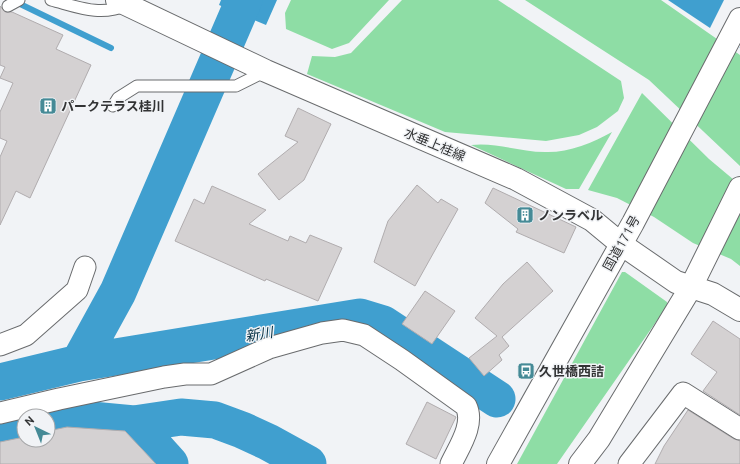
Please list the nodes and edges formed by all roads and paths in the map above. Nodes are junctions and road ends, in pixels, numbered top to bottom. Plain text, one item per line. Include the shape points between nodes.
1 (19, 0) edge
2 (51, 0) edge
3 (122, 2) edge
4 (8, 6) dead end
5 (740, 19) edge
6 (266, 71) junction
7 (113, 106) dead end
8 (740, 188) edge
9 (621, 244) junction
10 (85, 267) dead end
11 (695, 277) junction
12 (740, 310) edge
13 (0, 345) edge
14 (0, 413) edge
15 (740, 429) edge
16 (451, 464) edge
17 (498, 464) edge
18 (580, 464) edge
19 (629, 464) edge

1 - 4 lane
2 - 3 lane via 98,11 114,11
3 - 6 main road, 水垂上桂線
5 - 9 main road, 国道171号
6 - 7 lane via 236,86 138,86 118,98
6 - 9 main road, 水垂上桂線 via 516,179 592,220
8 - 11 main road
9 - 11 main road, 水垂上桂線 via 676,282
9 - 17 main road, 国道171号
10 - 13 street via 77,290 26,335
11 - 12 main road, 水垂上桂線 via 713,294
11 - 18 main road via 599,439
14 - 16 street via 164,377 211,374 269,348 322,333 343,330 364,335 466,406 470,414 468,427
15 - 19 street via 683,393

